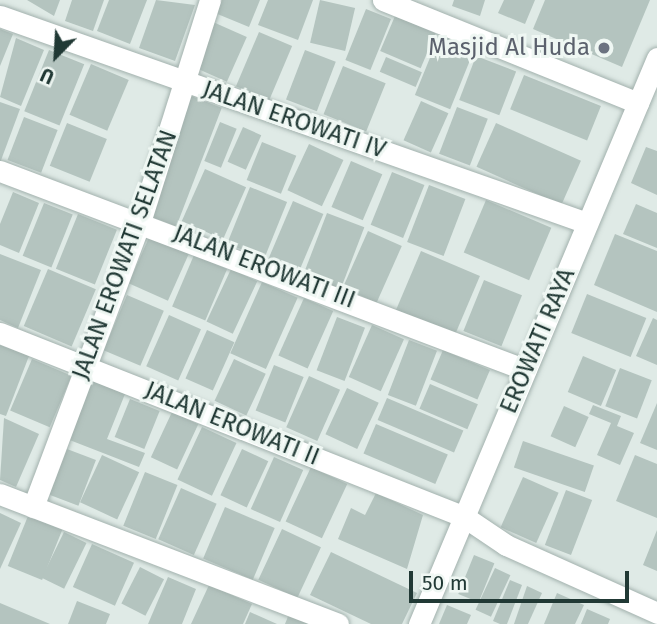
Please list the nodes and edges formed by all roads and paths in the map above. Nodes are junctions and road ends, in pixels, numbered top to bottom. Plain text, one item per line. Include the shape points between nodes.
1 (210, 0) edge
2 (383, 0) edge
3 (0, 16) edge
4 (657, 58) edge
5 (186, 82) junction
6 (638, 103) junction
7 (0, 171) edge
8 (141, 219) junction
9 (587, 223) junction
10 (0, 333) edge
11 (85, 366) junction
12 (526, 370) junction
13 (0, 494) edge
14 (33, 507) junction
15 (463, 516) junction
16 (657, 613) edge
17 (338, 624) edge
18 (419, 624) edge

1 - 5 street, JALAN EROWATI SELATAN
2 - 6 street
3 - 5 street, JALAN EROWATI IV
4 - 6 street, EROWATI RAYA
5 - 8 street, JALAN EROWATI SELATAN
5 - 9 street, JALAN EROWATI IV
6 - 9 street, EROWATI RAYA
7 - 8 street, JALAN EROWATI III
8 - 11 street, JALAN EROWATI SELATAN
8 - 12 street, JALAN EROWATI III
9 - 12 street, EROWATI RAYA
10 - 11 street, JALAN EROWATI II
11 - 14 street, JALAN EROWATI SELATAN
11 - 15 street, JALAN EROWATI II
12 - 15 street, EROWATI RAYA
13 - 14 street
14 - 17 street
15 - 16 street, JALAN EROWATI II via 506,545
15 - 18 street, EROWATI RAYA

